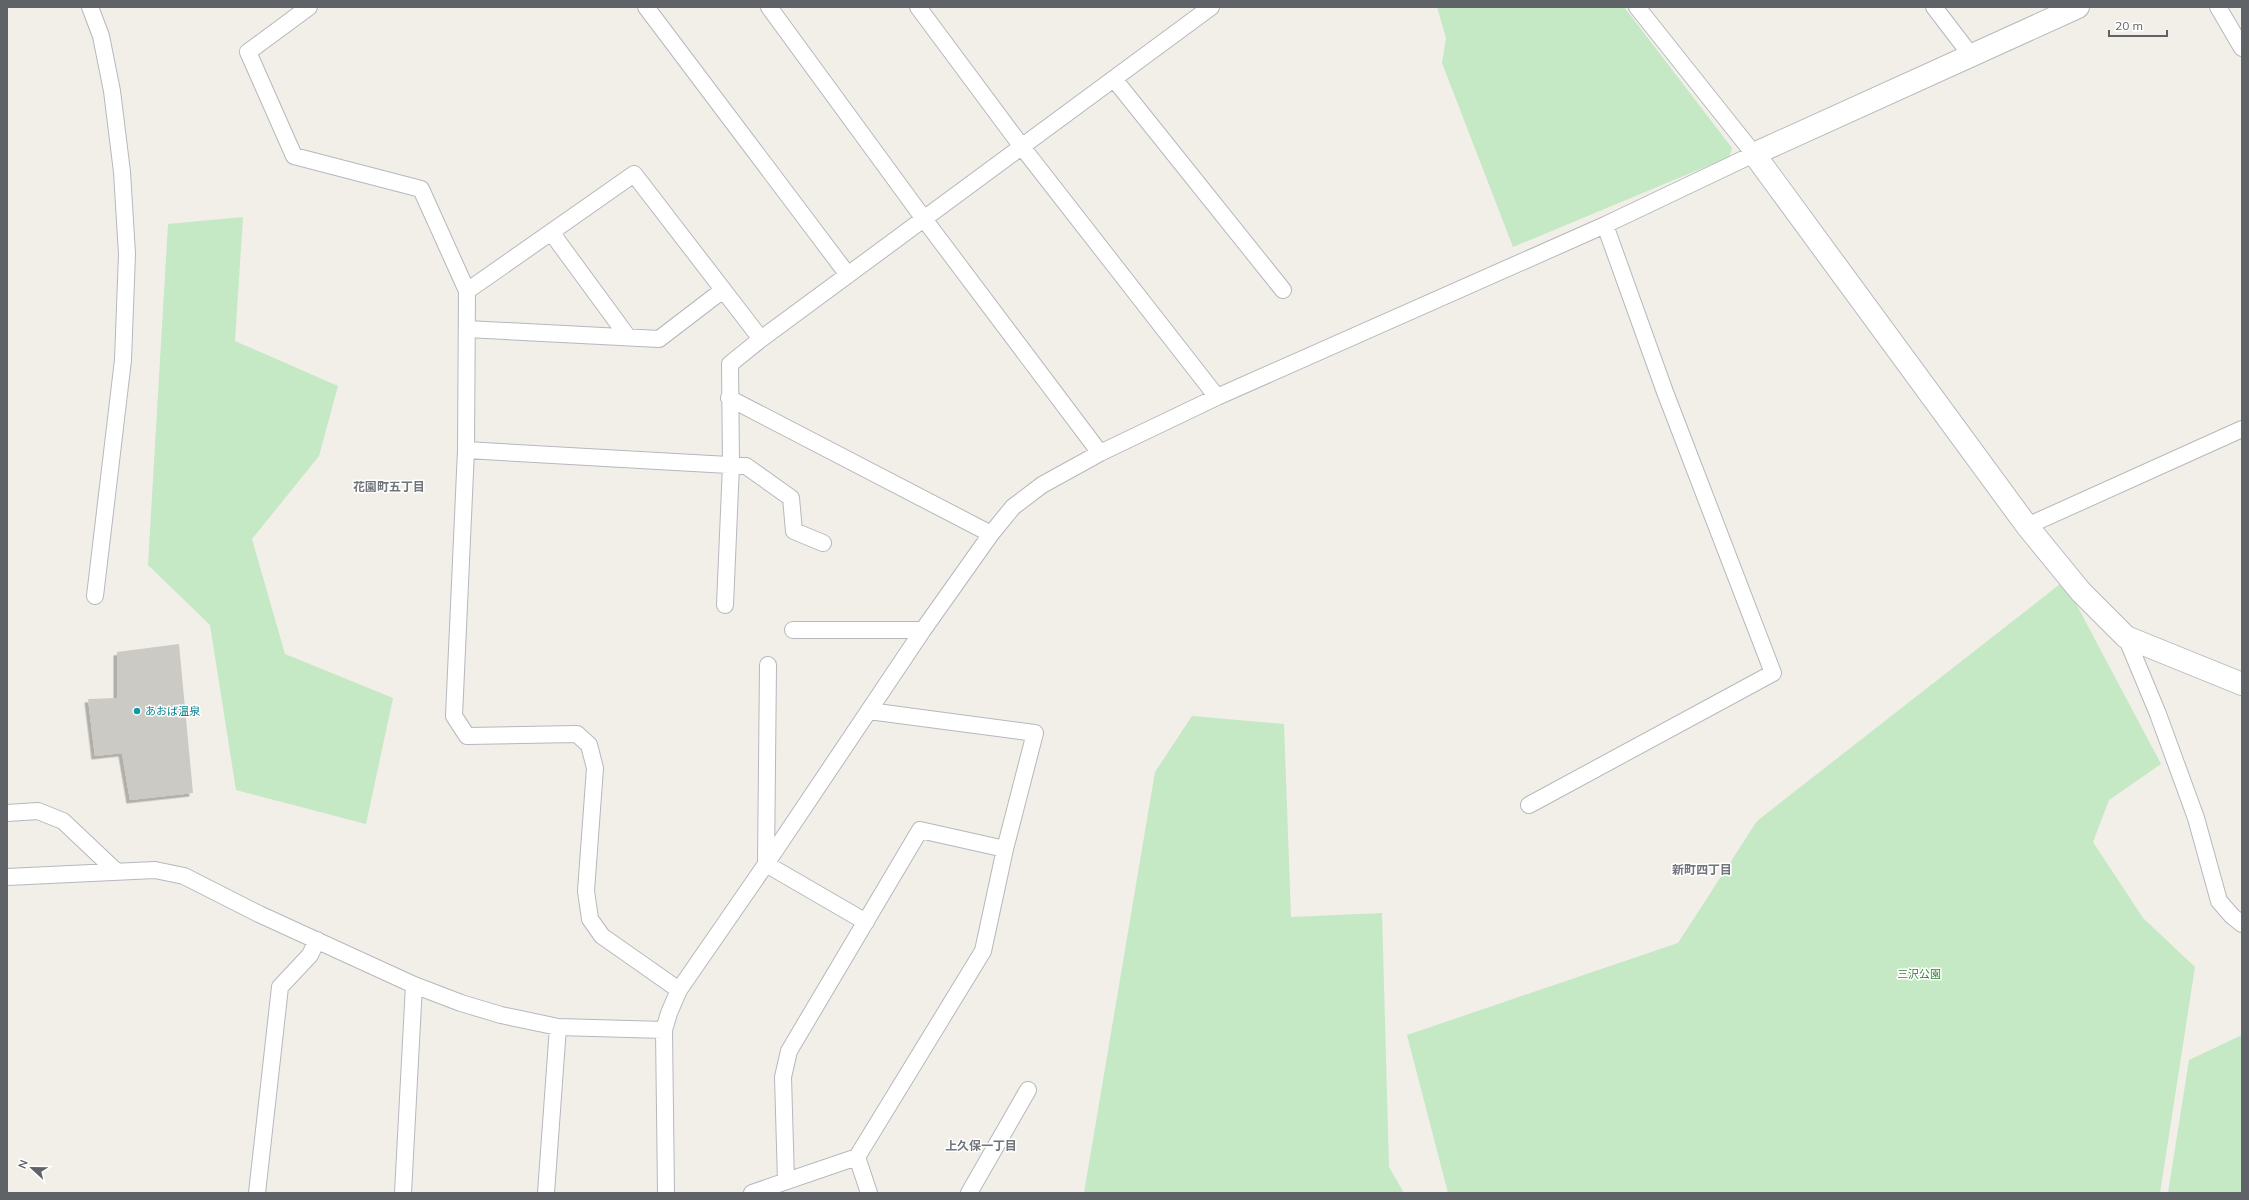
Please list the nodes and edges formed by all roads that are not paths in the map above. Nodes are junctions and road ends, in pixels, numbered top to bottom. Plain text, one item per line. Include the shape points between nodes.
1 (90, 7) edge
2 (309, 7) edge
3 (646, 7) edge
4 (769, 7) edge
5 (918, 7) edge
6 (1211, 7) edge
7 (1636, 7) edge
8 (1934, 7) edge
9 (2078, 7) edge
10 (2218, 7) edge
11 (2242, 48) edge
12 (1970, 54) junction
13 (1114, 79) junction
14 (1022, 147) junction
15 (1754, 154) junction
16 (924, 219) junction
17 (1605, 225) junction
18 (551, 232) junction
19 (848, 275) junction
20 (723, 290) junction
21 (1283, 290) dead end
22 (467, 291) junction
23 (467, 329) junction
24 (628, 337) junction
25 (761, 339) junction
26 (1217, 397) junction
27 (729, 398) junction
28 (2242, 429) edge
29 (466, 450) junction
30 (1100, 452) junction
31 (731, 465) junction
32 (2027, 526) junction
33 (990, 534) junction
34 (823, 543) dead end
35 (95, 596) dead end
36 (724, 605) dead end
37 (792, 630) dead end
38 (923, 630) junction
39 (2126, 637) junction
40 (768, 665) dead end
41 (2242, 684) edge
42 (869, 711) junction
43 (1529, 805) dead end
44 (7, 813) edge
45 (1006, 849) junction
46 (766, 864) junction
47 (117, 872) junction
48 (7, 878) edge
49 (866, 922) junction
50 (2242, 924) edge
51 (317, 940) junction
52 (414, 985) junction
53 (679, 990) junction
54 (558, 1027) junction
55 (664, 1030) junction
56 (1028, 1090) dead end
57 (857, 1157) junction
58 (786, 1181) junction
59 (257, 1193) edge
60 (403, 1193) edge
61 (546, 1193) edge
62 (666, 1193) edge
63 (752, 1193) edge
64 (869, 1193) edge
65 (969, 1193) edge

1 - 35 street via 101,36 112,92 122,172 127,254 123,360
2 - 22 street via 248,52 294,156 422,189
3 - 19 street
4 - 16 street
5 - 14 street
6 - 13 street
7 - 15 street
8 - 12 street
9 - 12 street
10 - 11 street
12 - 15 street
13 - 14 street
13 - 21 street
14 - 16 street
14 - 26 street
15 - 17 street
15 - 32 street
16 - 19 street
16 - 30 street
17 - 26 street
17 - 43 street via 1665,392 1773,673
18 - 20 street via 634,174
18 - 22 street
18 - 24 street
19 - 25 street
20 - 24 street via 659,339
20 - 25 street
22 - 23 street
23 - 24 street
23 - 29 street
25 - 27 street via 730,364
26 - 30 street
27 - 31 street
27 - 33 street
28 - 32 street
29 - 31 street
29 - 53 street via 454,716 466,736 577,734 589,745 595,768 586,891 590,919 602,936
30 - 33 street via 1042,485 1013,507
31 - 34 street via 746,466 791,498 794,531
31 - 36 street
32 - 39 street via 2081,592
33 - 38 street
37 - 38 street
38 - 42 street
39 - 41 street
39 - 50 street via 2158,714 2196,818 2219,901
40 - 46 street
42 - 45 street via 1035,733
42 - 46 street
44 - 47 street via 38,811 63,822
45 - 49 street via 920,830
45 - 57 street via 983,951
46 - 49 street
46 - 53 street
47 - 48 street
47 - 51 street via 155,870 184,876
49 - 58 street via 789,1052 783,1077
51 - 52 street
51 - 59 street via 310,955 280,987
52 - 54 street via 501,1015
52 - 60 street
53 - 55 street via 668,1013
54 - 55 street
54 - 61 street
55 - 62 street
56 - 65 street
57 - 58 street
57 - 64 street
58 - 63 street

